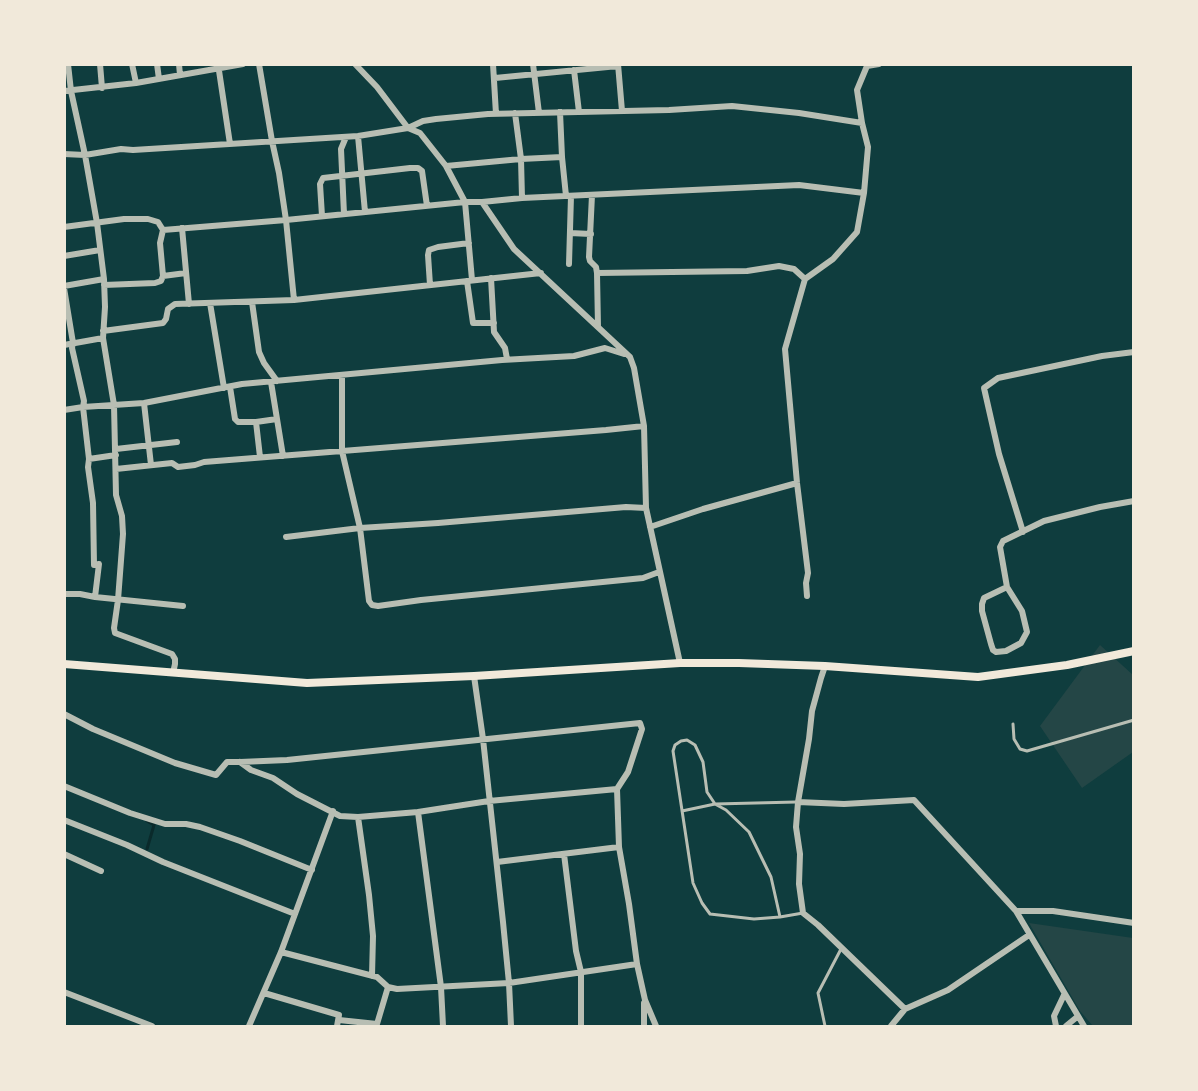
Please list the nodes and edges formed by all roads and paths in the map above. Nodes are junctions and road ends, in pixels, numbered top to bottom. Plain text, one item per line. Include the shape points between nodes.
1 (68, 64) edge
2 (100, 64) edge
3 (132, 64) edge
4 (157, 64) edge
5 (179, 64) edge
6 (243, 64) edge
7 (259, 64) edge
8 (355, 64) edge
9 (493, 64) edge
10 (533, 64) edge
11 (879, 64) edge
12 (618, 65) edge
13 (218, 67) edge
14 (201, 68) edge
15 (574, 70) junction
16 (180, 75) junction
17 (534, 75) junction
18 (495, 78) junction
19 (159, 79) junction
20 (136, 83) junction
21 (102, 88) junction
22 (68, 91) edge
23 (622, 111) junction
24 (560, 112) junction
25 (579, 112) junction
26 (516, 113) junction
27 (539, 113) junction
28 (496, 114) junction
29 (862, 123) junction
30 (408, 128) junction
31 (358, 136) junction
32 (346, 137) junction
33 (272, 141) junction
34 (230, 144) junction
35 (64, 154) edge
36 (85, 155) junction
37 (562, 157) junction
38 (521, 159) junction
39 (446, 166) junction
40 (362, 174) junction
41 (341, 176) junction
42 (864, 193) junction
43 (592, 195) junction
44 (568, 196) junction
45 (522, 198) junction
46 (465, 202) junction
47 (482, 202) junction
48 (427, 206) junction
49 (365, 212) junction
50 (344, 214) junction
51 (322, 216) junction
52 (286, 220) junction
53 (97, 223) junction
54 (64, 227) edge
55 (182, 228) junction
56 (163, 230) junction
57 (570, 233) junction
58 (591, 234) junction
59 (469, 243) junction
60 (100, 250) junction
61 (64, 256) edge
62 (569, 264) dead end
63 (186, 273) junction
64 (541, 273) junction
65 (597, 273) junction
66 (163, 276) junction
67 (491, 278) junction
68 (805, 279) junction
69 (470, 280) junction
70 (104, 282) junction
71 (430, 285) junction
72 (64, 287) edge
73 (294, 300) junction
74 (252, 302) junction
75 (189, 303) junction
76 (210, 303) junction
77 (494, 323) junction
78 (598, 327) junction
79 (103, 330) junction
80 (103, 338) junction
81 (73, 344) junction
82 (64, 345) edge
83 (1134, 352) edge
84 (630, 357) junction
85 (507, 359) junction
86 (342, 375) junction
87 (274, 381) junction
88 (227, 387) junction
89 (144, 403) junction
90 (114, 405) junction
91 (83, 407) junction
92 (64, 410) edge
93 (277, 419) junction
94 (256, 422) junction
95 (644, 426) junction
96 (177, 442) dead end
97 (148, 445) junction
98 (342, 451) junction
99 (116, 452) junction
100 (283, 456) junction
101 (260, 458) junction
102 (89, 459) junction
103 (151, 465) junction
104 (116, 469) junction
105 (797, 483) junction
106 (1134, 501) edge
107 (646, 508) junction
108 (650, 527) junction
109 (360, 528) junction
110 (1023, 532) junction
111 (286, 537) dead end
112 (659, 572) junction
113 (1007, 587) junction
114 (64, 594) edge
115 (807, 596) dead end
116 (95, 597) junction
117 (118, 600) junction
118 (183, 606) dead end
119 (1134, 651) edge
120 (680, 663) junction
121 (64, 664) edge
122 (825, 666) junction
123 (173, 674) junction
124 (474, 676) junction
125 (64, 714) edge
126 (1134, 720) edge
127 (1013, 724) dead end
128 (483, 738) junction
129 (240, 762) junction
130 (65, 786) edge
131 (617, 789) junction
132 (489, 801) junction
133 (798, 802) junction
134 (715, 804) junction
135 (333, 811) junction
136 (682, 811) junction
137 (418, 812) junction
138 (358, 817) junction
139 (64, 820) edge
140 (619, 847) junction
141 (64, 854) edge
142 (564, 854) junction
143 (497, 862) junction
144 (312, 870) junction
145 (101, 871) dead end
146 (1016, 911) junction
147 (803, 913) junction
148 (295, 914) junction
149 (780, 917) junction
150 (1134, 923) edge
151 (1029, 935) junction
152 (842, 947) junction
153 (281, 952) junction
154 (637, 964) junction
155 (581, 972) junction
156 (372, 976) junction
157 (509, 983) junction
158 (388, 987) junction
159 (441, 987) junction
160 (64, 992) edge
161 (264, 993) junction
162 (1064, 995) junction
163 (645, 1000) junction
164 (905, 1009) junction
165 (1077, 1017) junction
166 (338, 1023) edge
167 (152, 1026) edge
168 (249, 1026) edge
169 (443, 1026) edge
170 (511, 1026) edge
171 (581, 1026) edge
172 (644, 1026) edge
173 (656, 1026) edge
174 (825, 1026) edge
175 (891, 1026) edge
176 (1056, 1026) edge
177 (1066, 1026) edge
178 (1084, 1026) edge

1 - 22 street
2 - 21 street
3 - 20 street
4 - 19 street
5 - 16 street
6 - 13 street
7 - 33 street
8 - 30 street
9 - 18 street
10 - 17 street
11 - 29 street via 867,66 857,90
12 - 15 street
12 - 23 street
13 - 14 street
13 - 34 street
14 - 16 street
15 - 17 street
15 - 25 street
16 - 19 street
17 - 18 street
17 - 27 street
18 - 28 street
19 - 20 street
20 - 21 street
21 - 22 street
22 - 36 street
23 - 25 street
23 - 29 street via 732,106
24 - 25 street
24 - 27 street
24 - 37 street
26 - 27 street
26 - 28 street
26 - 38 street
28 - 30 street via 423,121
29 - 42 street via 868,147
30 - 31 street
30 - 39 street via 420,133
31 - 32 street
31 - 40 street
32 - 33 street
32 - 41 street via 341,149
33 - 34 street
33 - 52 street
34 - 36 street via 121,149
35 - 36 street
36 - 53 street
37 - 38 street
37 - 44 street
38 - 39 street
38 - 45 street
39 - 46 street
40 - 41 street
40 - 48 street via 421,169
40 - 49 street
41 - 50 street
41 - 51 street via 321,180
42 - 43 street via 799,185
42 - 68 street via 857,232 833,259
43 - 44 street
43 - 58 street
44 - 45 street
44 - 57 street
45 - 47 street
46 - 47 street
46 - 48 street
46 - 59 street
47 - 64 street via 514,249
48 - 49 street
49 - 50 street
50 - 51 street
51 - 52 street
52 - 55 street
52 - 73 street
53 - 54 street
53 - 56 street via 148,219 158,222
53 - 60 street
55 - 56 street
55 - 63 street
56 - 66 street
57 - 58 street
57 - 62 street
58 - 65 street via 589,257
59 - 69 street
59 - 71 street via 429,250
60 - 61 street
60 - 70 street
63 - 66 street
63 - 75 street
64 - 67 street
64 - 78 street
65 - 68 street via 747,272 778,266 794,268
65 - 78 street
66 - 70 street via 155,284
67 - 69 street
67 - 77 street
68 - 105 street via 785,349
69 - 71 street
69 - 77 street via 473,323
70 - 72 street
70 - 79 street
71 - 73 street
72 - 81 street
73 - 74 street
74 - 76 street
74 - 87 street via 259,352
75 - 76 street
75 - 79 street via 171,306 163,323
76 - 88 street
77 - 85 street via 494,332
78 - 84 street
79 - 80 street
80 - 81 street
80 - 90 street
81 - 82 street
81 - 91 street
83 - 110 street via 998,378 984,388
84 - 85 street via 604,348 574,356
84 - 95 street
85 - 86 street
86 - 87 street
86 - 98 street
87 - 88 street
87 - 93 street
88 - 89 street
88 - 94 street via 236,421
89 - 90 street
89 - 97 street
90 - 91 street
90 - 99 street
91 - 92 street
91 - 102 street
93 - 94 street
93 - 100 street
94 - 101 street
95 - 98 street
95 - 107 street
96 - 97 street
97 - 99 street
97 - 103 street
98 - 100 street
98 - 109 street
99 - 102 street
99 - 104 street
100 - 101 street
101 - 103 street via 178,467 172,463
102 - 116 street via 94,565 99,564
103 - 104 street
104 - 117 street via 123,534
105 - 108 street
105 - 115 street via 808,573
106 - 110 street via 1044,521
107 - 108 street
107 - 109 street
108 - 112 street
109 - 111 street
109 - 112 street via 369,601 378,606 643,578
110 - 113 street via 1003,541 1000,547
112 - 120 street
113 - 113 street via 1022,612 1027,632 1021,643 996,652 982,604 984,598
114 - 116 street
116 - 117 street
117 - 118 street
117 - 123 street via 115,633 172,654
119 - 122 main road via 978,677
120 - 122 main road
120 - 124 main road
121 - 123 main road
122 - 133 street via 812,711
123 - 124 main road via 307,683
124 - 128 street
125 - 129 street via 175,763 216,775 227,762
126 - 127 lane via 1027,751 1020,749 1014,739
128 - 129 street
128 - 131 street via 640,723 642,729 628,772
128 - 132 street
129 - 135 street
130 - 144 street via 165,824 200,827
131 - 132 street
131 - 140 street
132 - 137 street
132 - 143 street
133 - 134 lane
133 - 146 street via 914,800
133 - 147 street via 796,827
134 - 136 lane
134 - 136 lane via 707,792 703,762 695,745 681,741 673,751
134 - 149 lane via 749,832 771,877
135 - 138 street via 340,816
135 - 144 street
136 - 149 lane via 693,883 710,914 754,919
137 - 138 street
137 - 159 street
138 - 156 street via 373,936
139 - 148 street
140 - 142 street
140 - 154 street
141 - 145 street
142 - 143 street
142 - 155 street
143 - 157 street
144 - 148 street
146 - 150 street via 1053,911
146 - 151 street
147 - 149 lane
147 - 152 street
148 - 153 street
151 - 162 street
151 - 164 street via 948,990
152 - 164 street
152 - 174 lane via 818,993
153 - 156 street
153 - 161 street
154 - 155 street
154 - 163 street
155 - 157 street
155 - 171 street
156 - 158 street
157 - 159 street
157 - 170 street
158 - 159 street
158 - 166 street via 377,1024
159 - 169 street
160 - 167 street
161 - 166 street via 339,1015
161 - 168 street
162 - 165 street
162 - 176 street via 1054,1016
163 - 172 street
163 - 173 street
164 - 175 street
165 - 177 street
165 - 178 street

